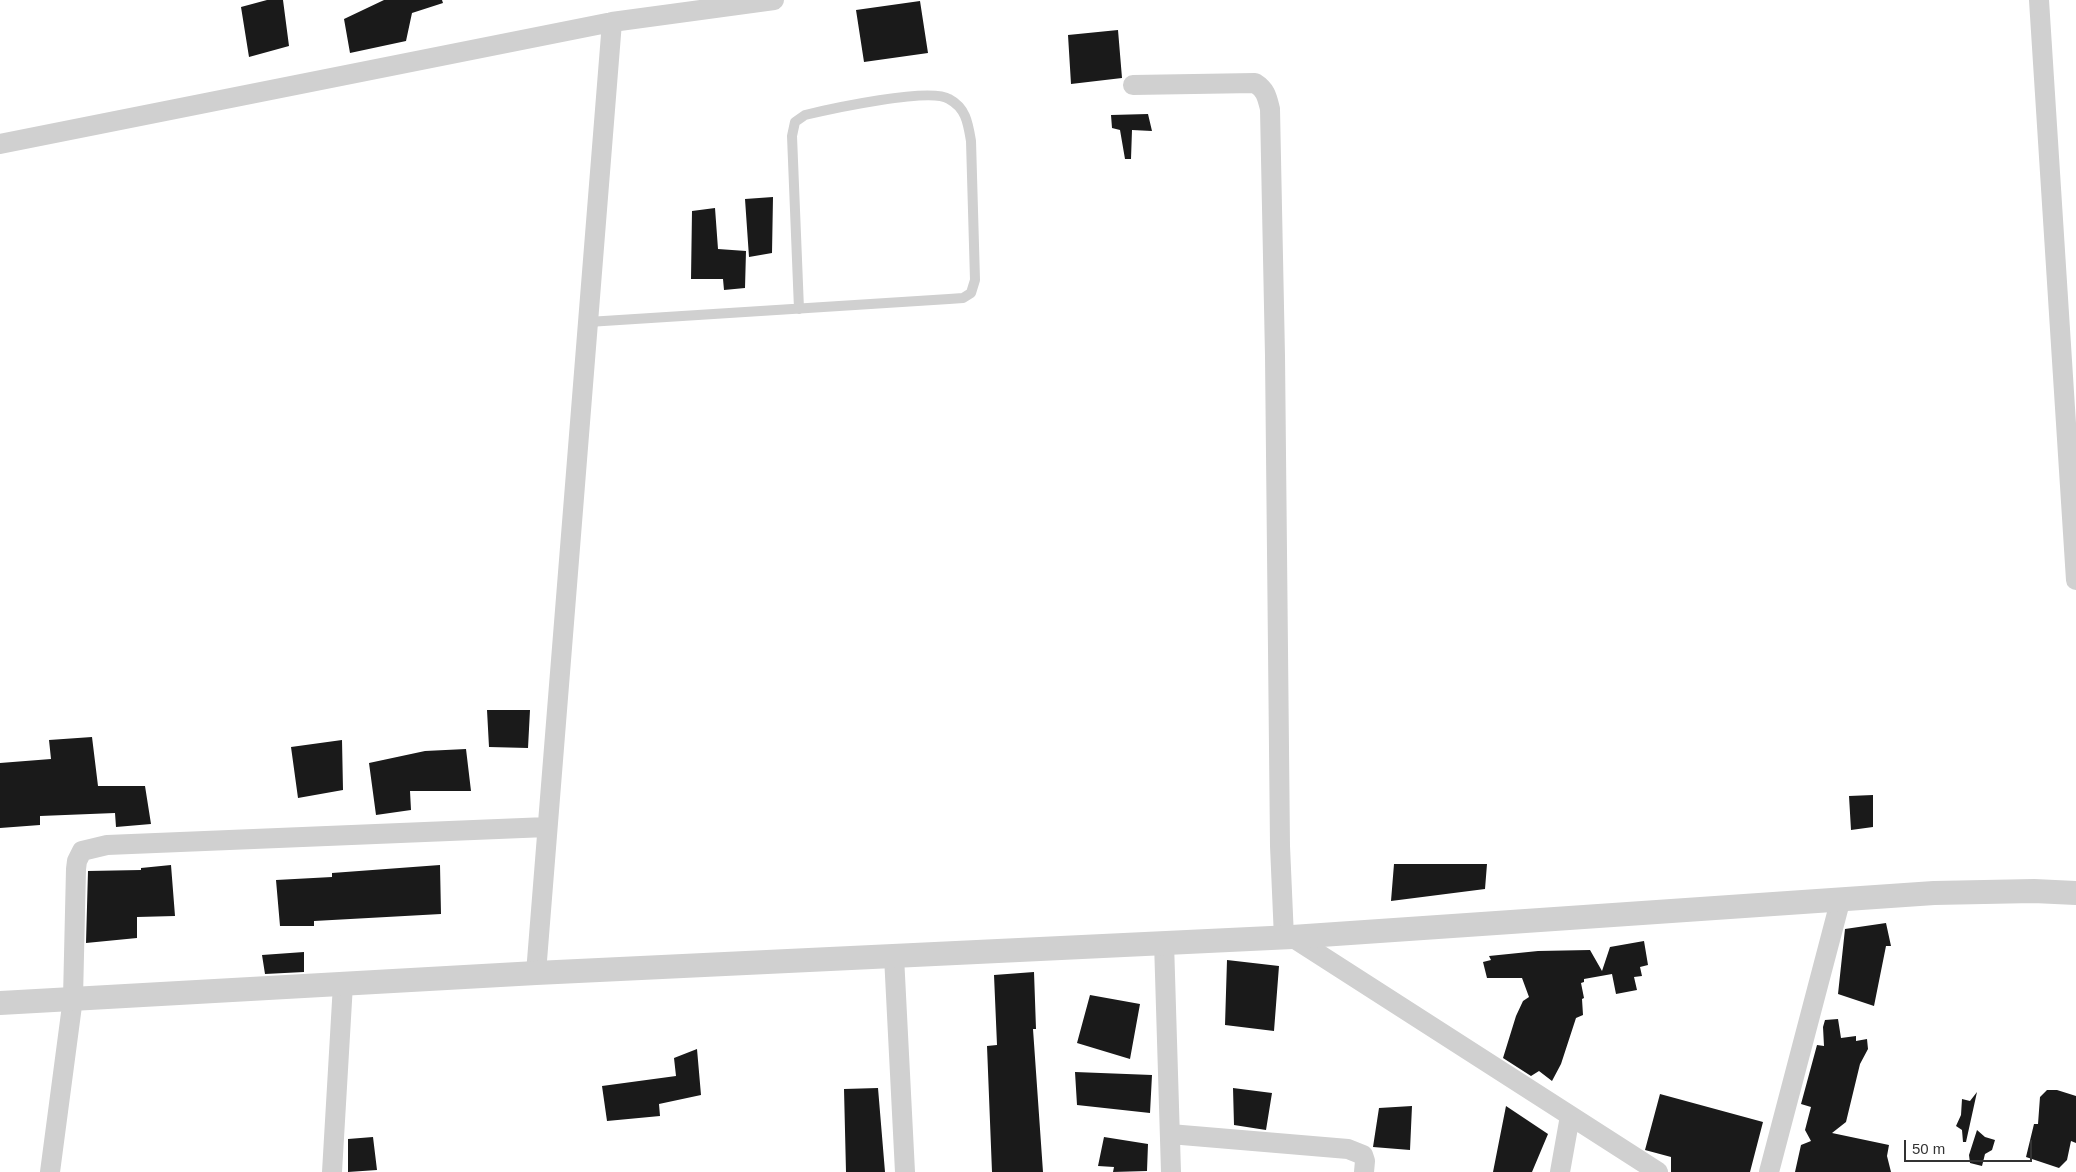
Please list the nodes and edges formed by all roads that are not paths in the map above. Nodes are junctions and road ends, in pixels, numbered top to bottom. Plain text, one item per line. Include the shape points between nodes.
1 (774, 0) edge
2 (2039, 0) edge
3 (612, 22) junction
4 (1133, 85) dead end
5 (0, 144) edge
6 (799, 309) junction
7 (588, 322) junction
8 (2076, 580) edge
9 (547, 827) junction
10 (2076, 894) edge
11 (1841, 898) junction
12 (1288, 938) junction
13 (1164, 942) junction
14 (894, 956) junction
15 (536, 973) junction
16 (343, 984) junction
17 (73, 998) junction
18 (0, 1003) edge
19 (1570, 1116) junction
20 (1170, 1134) junction
21 (50, 1172) edge
22 (332, 1172) edge
23 (905, 1172) edge
24 (1171, 1172) edge
25 (1364, 1172) edge
26 (1560, 1172) edge
27 (1658, 1172) edge
28 (1769, 1172) edge

1 - 3 street
2 - 8 street
3 - 5 street
3 - 7 street
4 - 12 street via 1256,83 1268,102 1275,356 1280,846
6 - 6 lane via 963,298 971,293 975,280 971,141 968,121 958,105 947,97 923,95 814,113 795,122 792,136
6 - 7 lane
7 - 9 street
9 - 15 street
9 - 17 street via 90,848 82,851 77,861
10 - 11 street via 2034,891
11 - 12 street
11 - 28 street
12 - 13 street
12 - 19 street
13 - 14 street
13 - 20 street
14 - 15 street
14 - 23 street
15 - 16 street
16 - 17 street
16 - 22 street
17 - 18 street
17 - 21 street
19 - 26 street
19 - 27 street
20 - 24 street
20 - 25 street via 1348,1149 1363,1155

